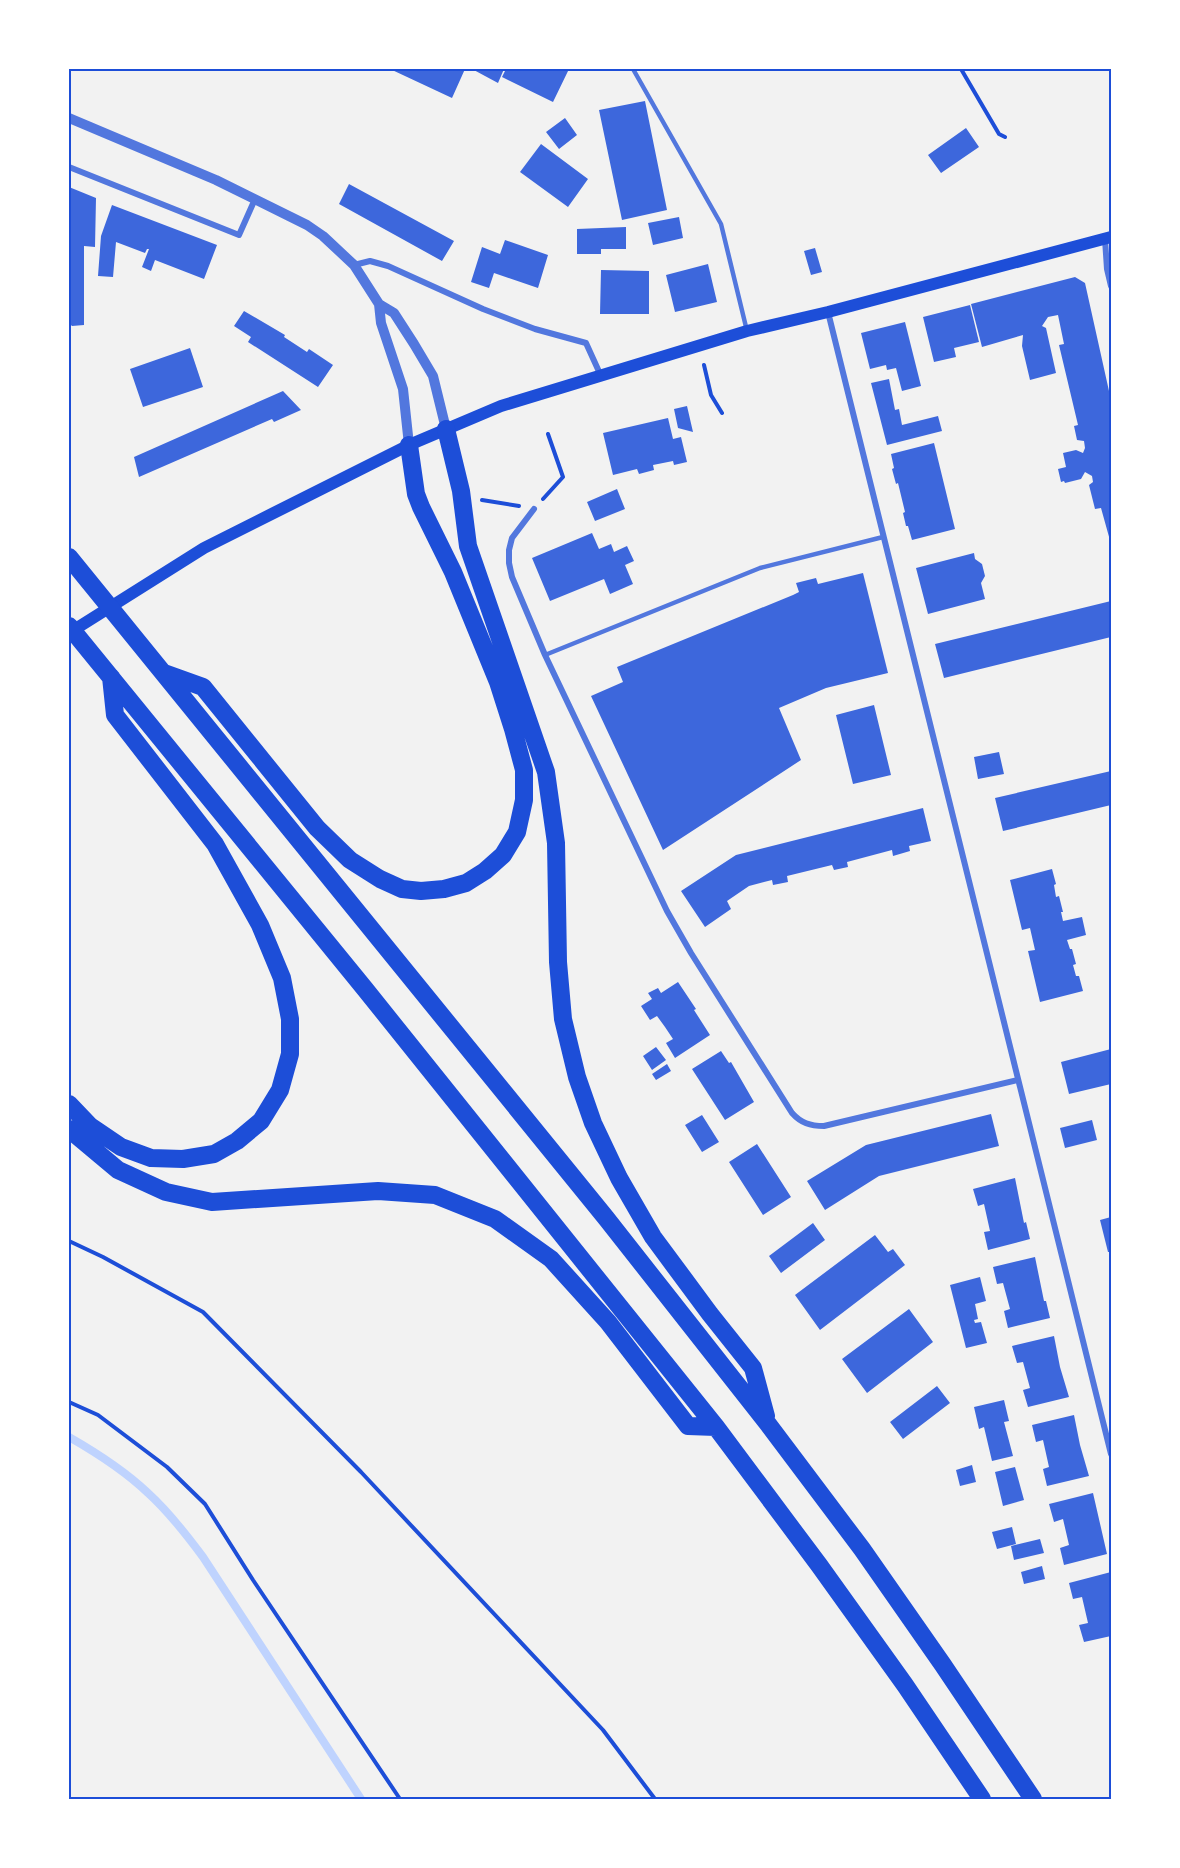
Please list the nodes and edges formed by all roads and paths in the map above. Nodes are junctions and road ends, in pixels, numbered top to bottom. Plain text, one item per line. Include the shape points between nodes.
1 (633, 69) edge
2 (961, 69) edge
3 (69, 118) edge
4 (1005, 137) dead end
5 (69, 167) edge
6 (255, 199) junction
7 (1108, 237) edge
8 (354, 265) junction
9 (1111, 286) edge
10 (380, 304) junction
11 (828, 312) junction
12 (747, 331) junction
13 (704, 365) dead end
14 (601, 376) junction
15 (722, 413) dead end
16 (446, 429) junction
17 (548, 435) dead end
18 (409, 445) junction
19 (474, 499) dead end
20 (534, 509) junction
21 (883, 537) junction
22 (69, 557) edge
23 (69, 626) edge
24 (69, 633) edge
25 (545, 655) junction
26 (163, 672) junction
27 (111, 677) junction
28 (1018, 1080) junction
29 (69, 1104) edge
30 (69, 1130) edge
31 (69, 1241) edge
32 (69, 1402) edge
33 (768, 1424) junction
34 (716, 1427) junction
35 (1111, 1452) edge
36 (400, 1799) edge
37 (655, 1799) edge
38 (982, 1799) edge
39 (1033, 1799) edge

1 - 12 lane via 721,224
2 - 4 path via 999,135
3 - 6 street
5 - 6 street via 239,235
6 - 8 street via 307,225
7 - 9 street
7 - 11 main road
8 - 10 street
8 - 14 street via 370,261 388,266 504,317 586,342
10 - 16 street via 393,313 433,376
10 - 18 street via 381,323 403,388
11 - 12 main road
11 - 21 street
12 - 14 main road
13 - 15 path via 711,395
14 - 16 main road via 501,406
16 - 18 main road
16 - 33 highway via 461,491 468,546 546,772 556,843 563,1019 577,1077 619,1178 653,1237 753,1368
17 - 20 path via 562,477
18 - 24 main road via 204,548
18 - 26 highway via 416,494 498,682 524,770 524,800 517,832 503,855 466,883 444,889 402,889 380,879 350,860 317,828 203,687
19 - 20 path
20 - 25 street via 512,538 509,563
21 - 25 lane via 760,568
21 - 28 street
22 - 26 highway
23 - 27 highway
25 - 28 street via 667,911 798,1120 824,1126
26 - 33 highway
27 - 29 highway via 115,715 215,844 260,925 282,978 290,1019 290,1054 280,1090 261,1121 214,1154 183,1159 151,1158 121,1147 90,1126
27 - 34 highway
28 - 35 street
30 - 34 highway via 118,1170 166,1192 212,1202 378,1191 435,1195 495,1219 550,1259 608,1322 688,1426
31 - 37 path via 203,1312 361,1472 603,1730
32 - 36 path via 98,1415 167,1467 205,1504
33 - 39 highway via 944,1665
34 - 38 highway via 819,1564

